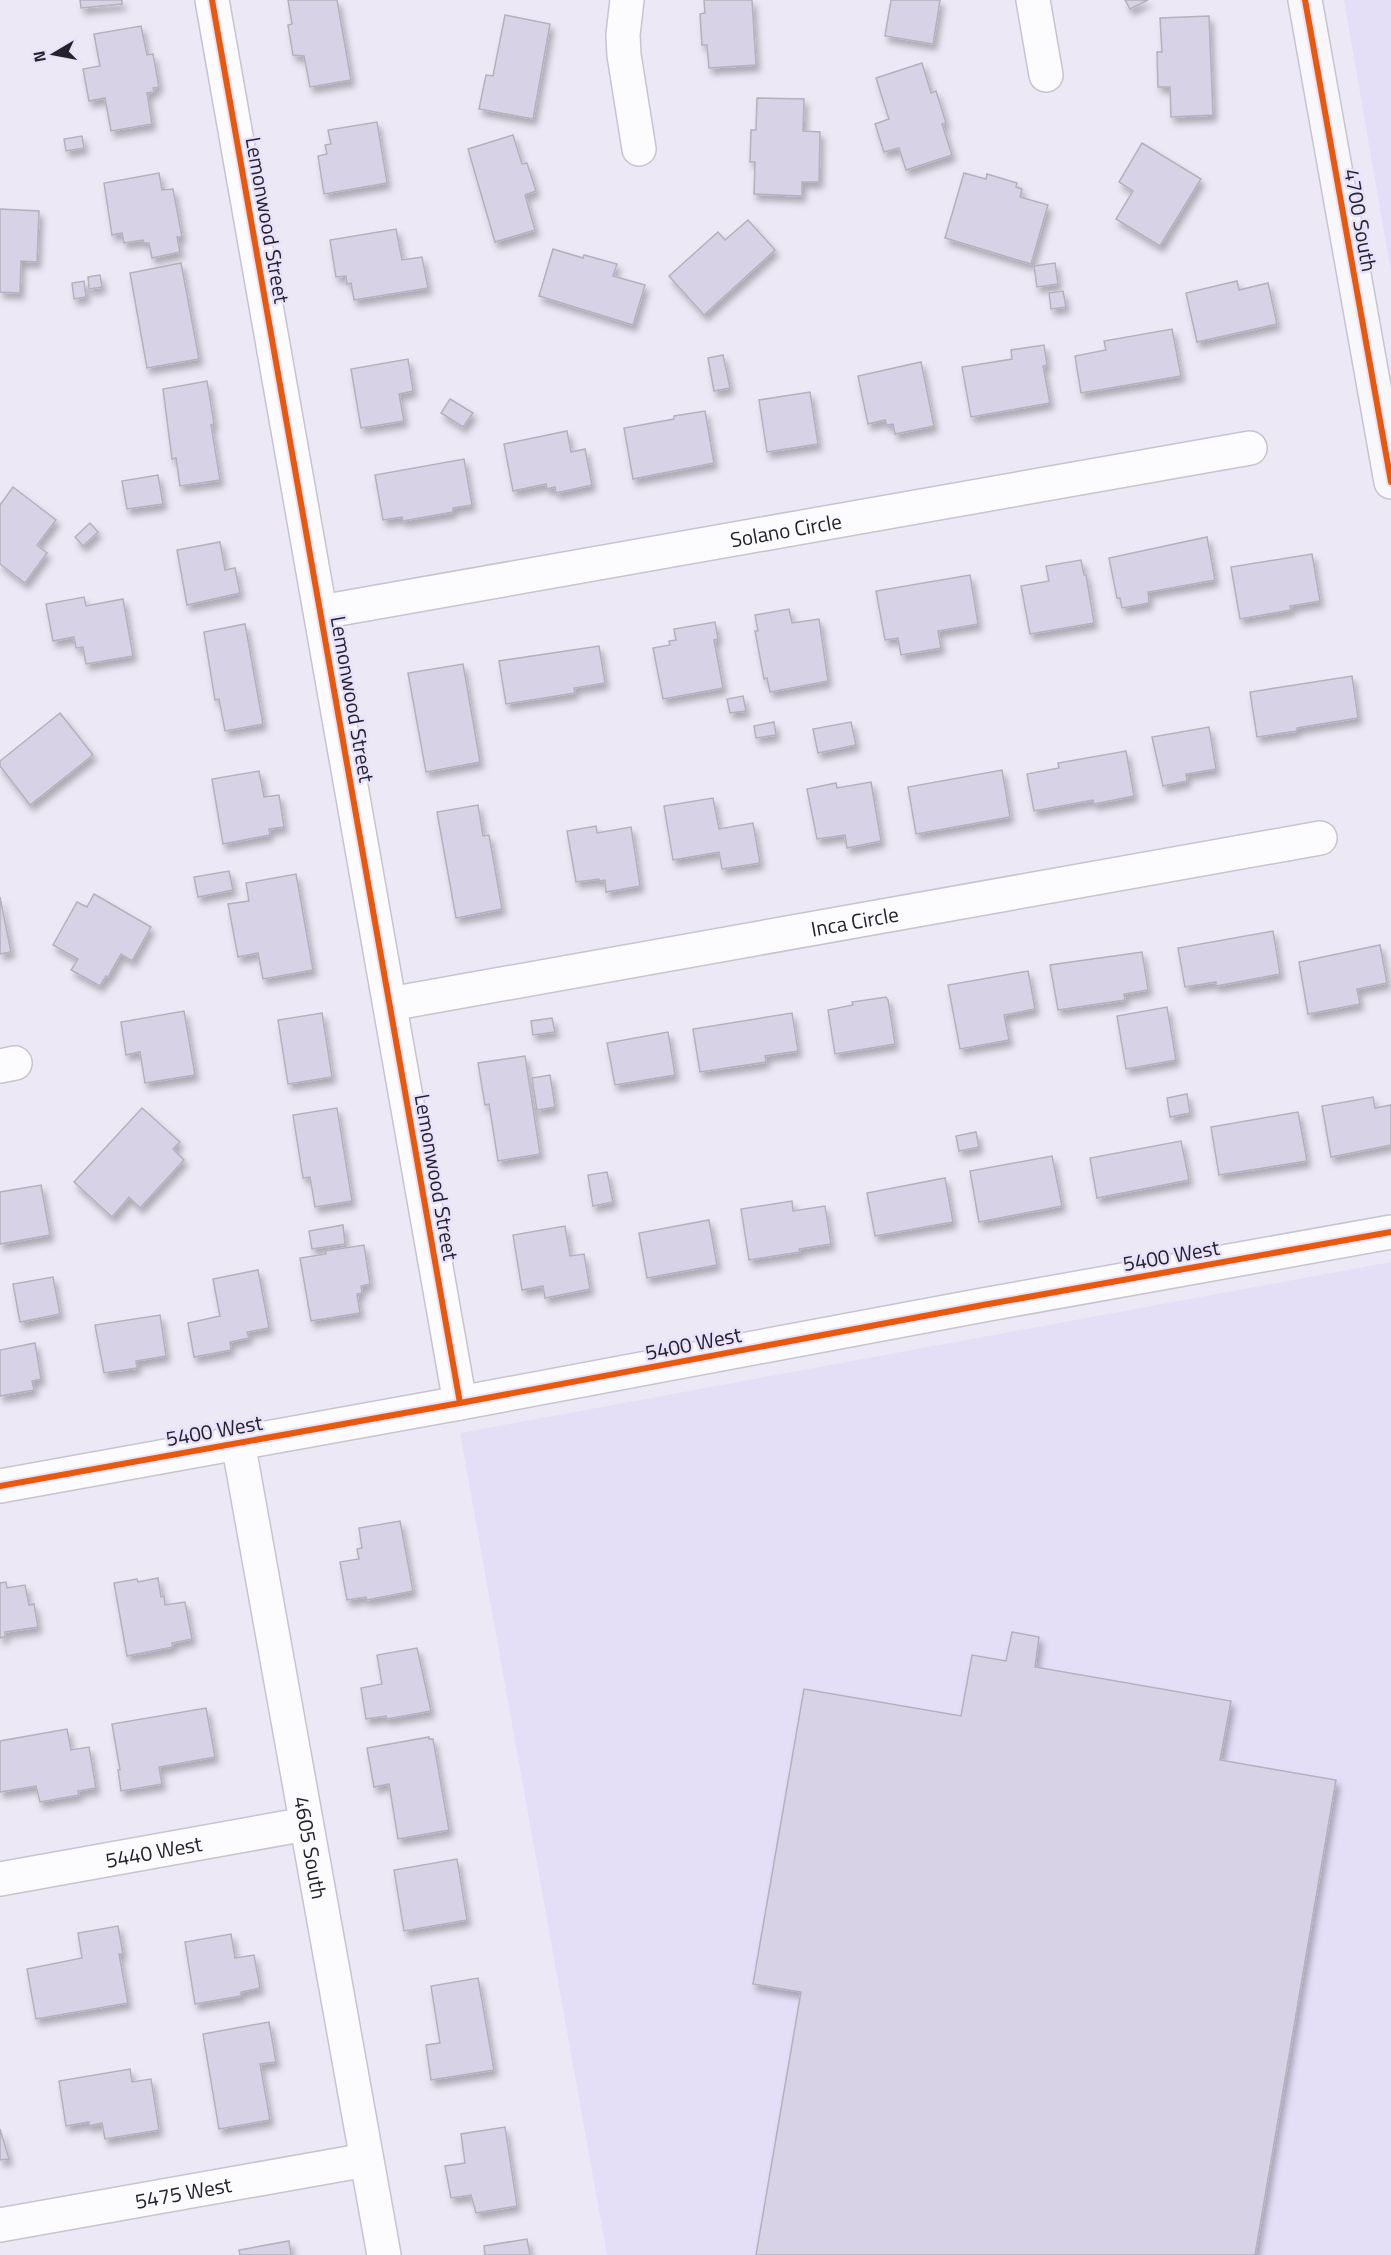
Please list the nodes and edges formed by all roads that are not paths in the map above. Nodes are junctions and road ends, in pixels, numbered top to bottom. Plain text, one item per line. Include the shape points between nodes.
1 (212, 0) edge
2 (627, 0) edge
3 (1033, 0) edge
4 (1305, 0) edge
5 (1046, 75) dead end
6 (639, 149) dead end
7 (1250, 448) dead end
8 (1391, 482) edge
9 (321, 612) junction
10 (1320, 838) dead end
11 (390, 1004) junction
12 (1391, 1232) edge
13 (460, 1403) junction
14 (237, 1442) junction
15 (0, 1486) edge
16 (306, 1824) junction
17 (0, 1879) edge
18 (366, 2160) junction
19 (0, 2225) edge
20 (384, 2255) edge

1 - 9 street, Lemonwood Street
2 - 6 street via 624,55
3 - 5 street
4 - 8 main road, 4700 South
7 - 9 street, Solano Circle
9 - 11 street, Lemonwood Street
10 - 11 street, Inca Circle
11 - 13 street, Lemonwood Street
12 - 13 street, 5400 West
13 - 14 street, 5400 West
14 - 15 street, 5400 West
14 - 16 street, 4605 South
16 - 17 street, 5440 West
16 - 18 street, 4605 South
18 - 19 street, 5475 West
18 - 20 street, 4605 South

